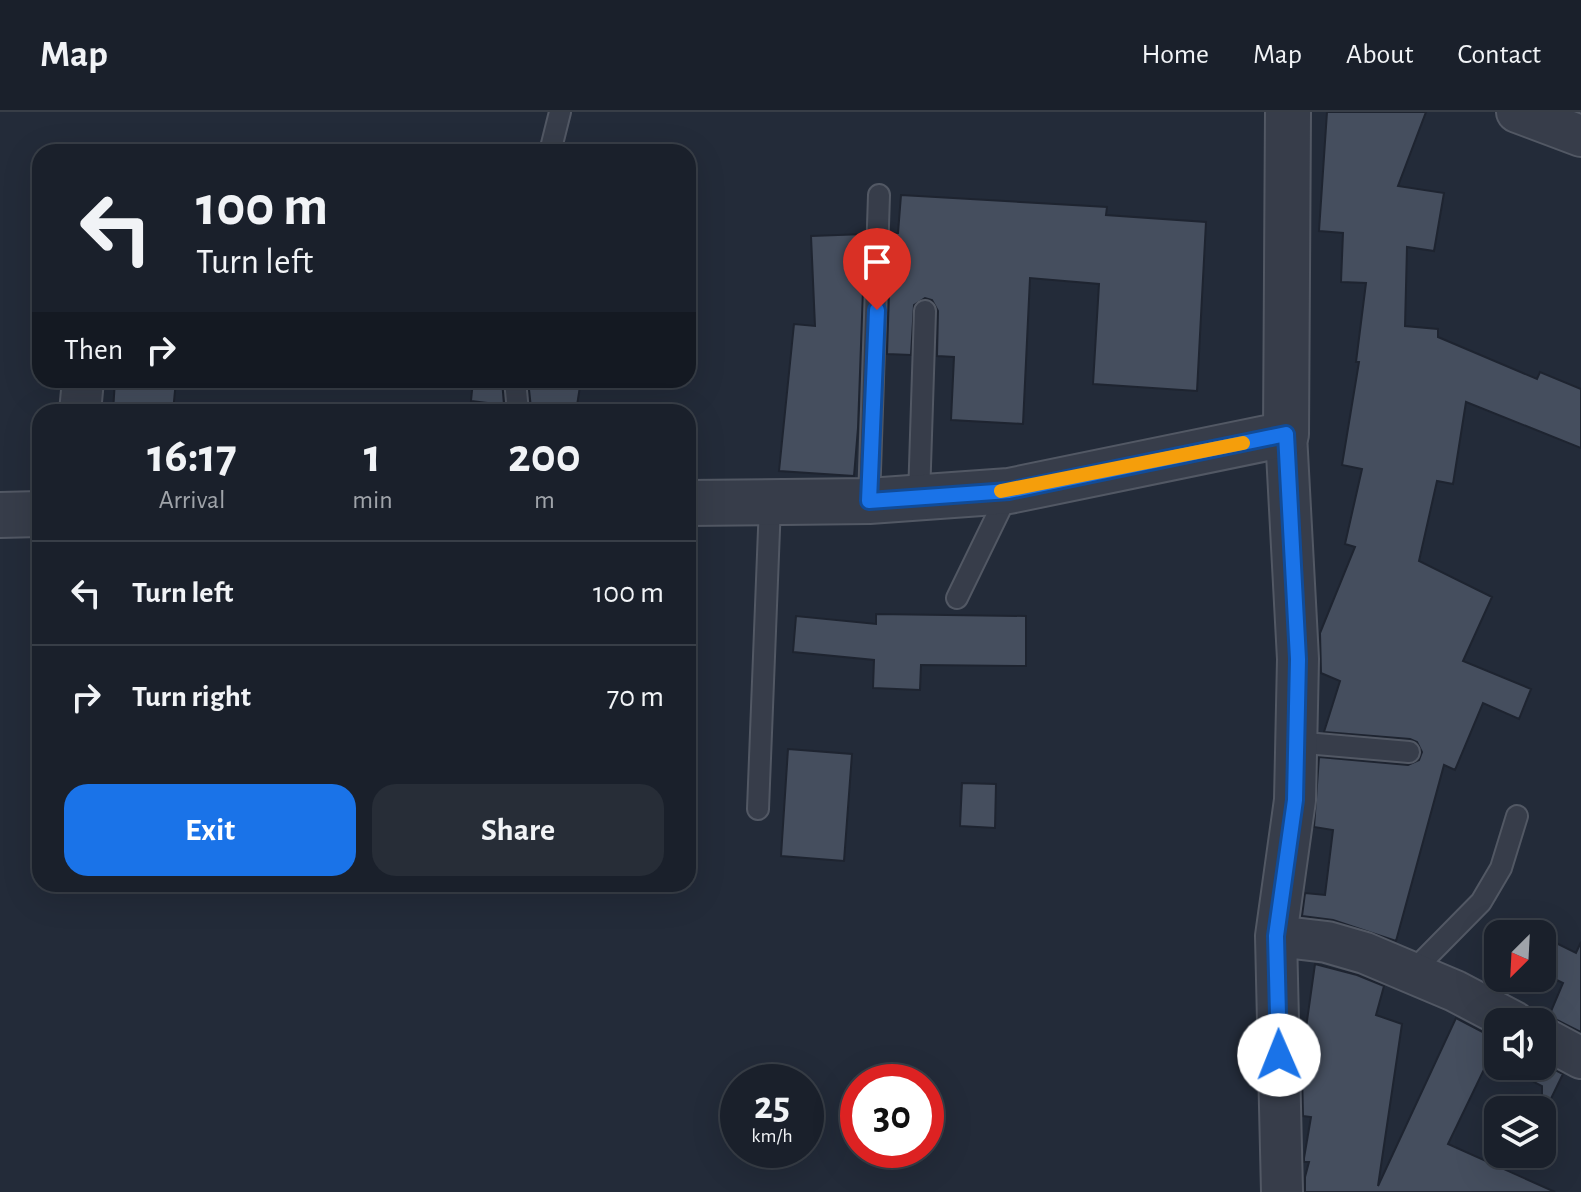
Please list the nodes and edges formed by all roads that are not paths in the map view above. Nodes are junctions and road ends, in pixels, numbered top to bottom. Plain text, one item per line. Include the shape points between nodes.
1 (560, 112) edge
2 (1288, 112) edge
3 (1517, 112) edge
4 (1581, 136) edge
5 (552, 144) edge
6 (879, 195) dead end
7 (925, 311) dead end
8 (1286, 434) junction
9 (1009, 491) junction
10 (919, 497) junction
11 (869, 501) junction
12 (696, 503) edge
13 (770, 504) junction
14 (32, 514) edge
15 (0, 515) edge
16 (957, 598) dead end
17 (1294, 742) junction
18 (1409, 752) dead end
19 (758, 809) dead end
20 (1517, 816) dead end
21 (1276, 936) junction
22 (1411, 973) junction
23 (1487, 1008) edge
24 (1556, 1045) edge
25 (1581, 1058) edge
26 (1282, 1192) edge

1 - 5 lane
2 - 8 street
3 - 4 street
6 - 11 lane
7 - 10 lane
8 - 9 street
8 - 17 street via 1298,659
9 - 10 street
9 - 16 lane
10 - 11 street
11 - 13 street
12 - 13 street
13 - 19 lane
14 - 15 street
17 - 18 lane
17 - 21 street via 1295,800
20 - 22 lane via 1501,868 1481,902
21 - 22 street via 1327,942
21 - 26 street
22 - 23 street
24 - 25 street

